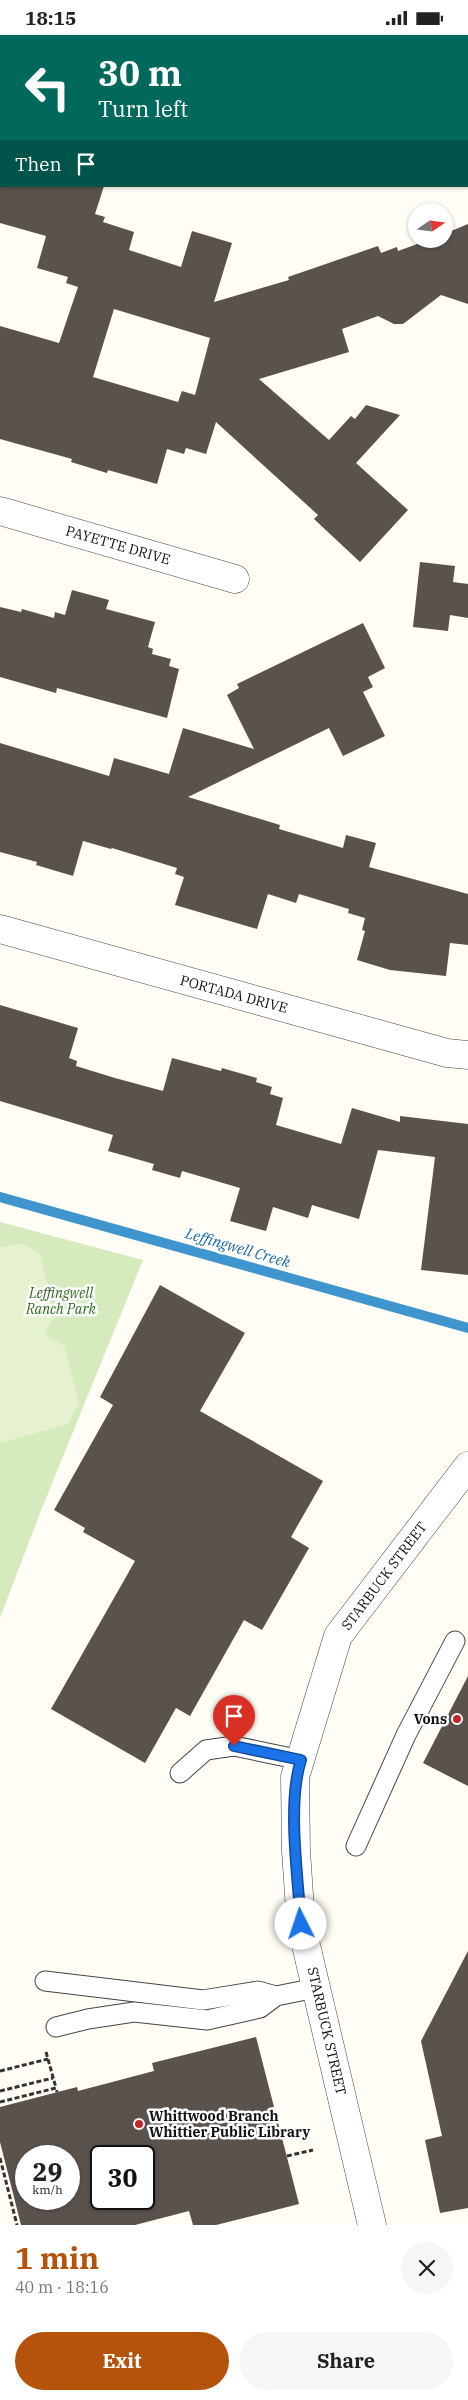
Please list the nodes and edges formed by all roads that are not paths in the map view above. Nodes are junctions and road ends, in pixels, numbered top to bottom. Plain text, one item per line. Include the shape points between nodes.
1 (0, 511) edge
2 (235, 579) dead end
3 (0, 929) edge
4 (468, 1055) edge
5 (468, 1466) edge
6 (455, 1641) dead end
7 (301, 1760) junction
8 (180, 1773) dead end
9 (356, 1846) dead end
10 (44, 1981) dead end
11 (316, 1988) junction
12 (276, 1996) junction
13 (56, 2027) dead end
14 (372, 2225) edge

1 - 2 street, PAYETTE DRIVE
3 - 4 street, PORTADA DRIVE via 447,1053
5 - 7 street, STARBUCK STREET via 338,1636
6 - 9 lane via 406,1735
7 - 8 lane via 234,1746 206,1750
7 - 11 street, STARBUCK STREET via 295,1777 296,1851 301,1924
10 - 12 lane via 203,2000 258,1991
11 - 12 lane
11 - 14 street, STARBUCK STREET
12 - 13 lane via 260,2008 206,2020 134,2012

